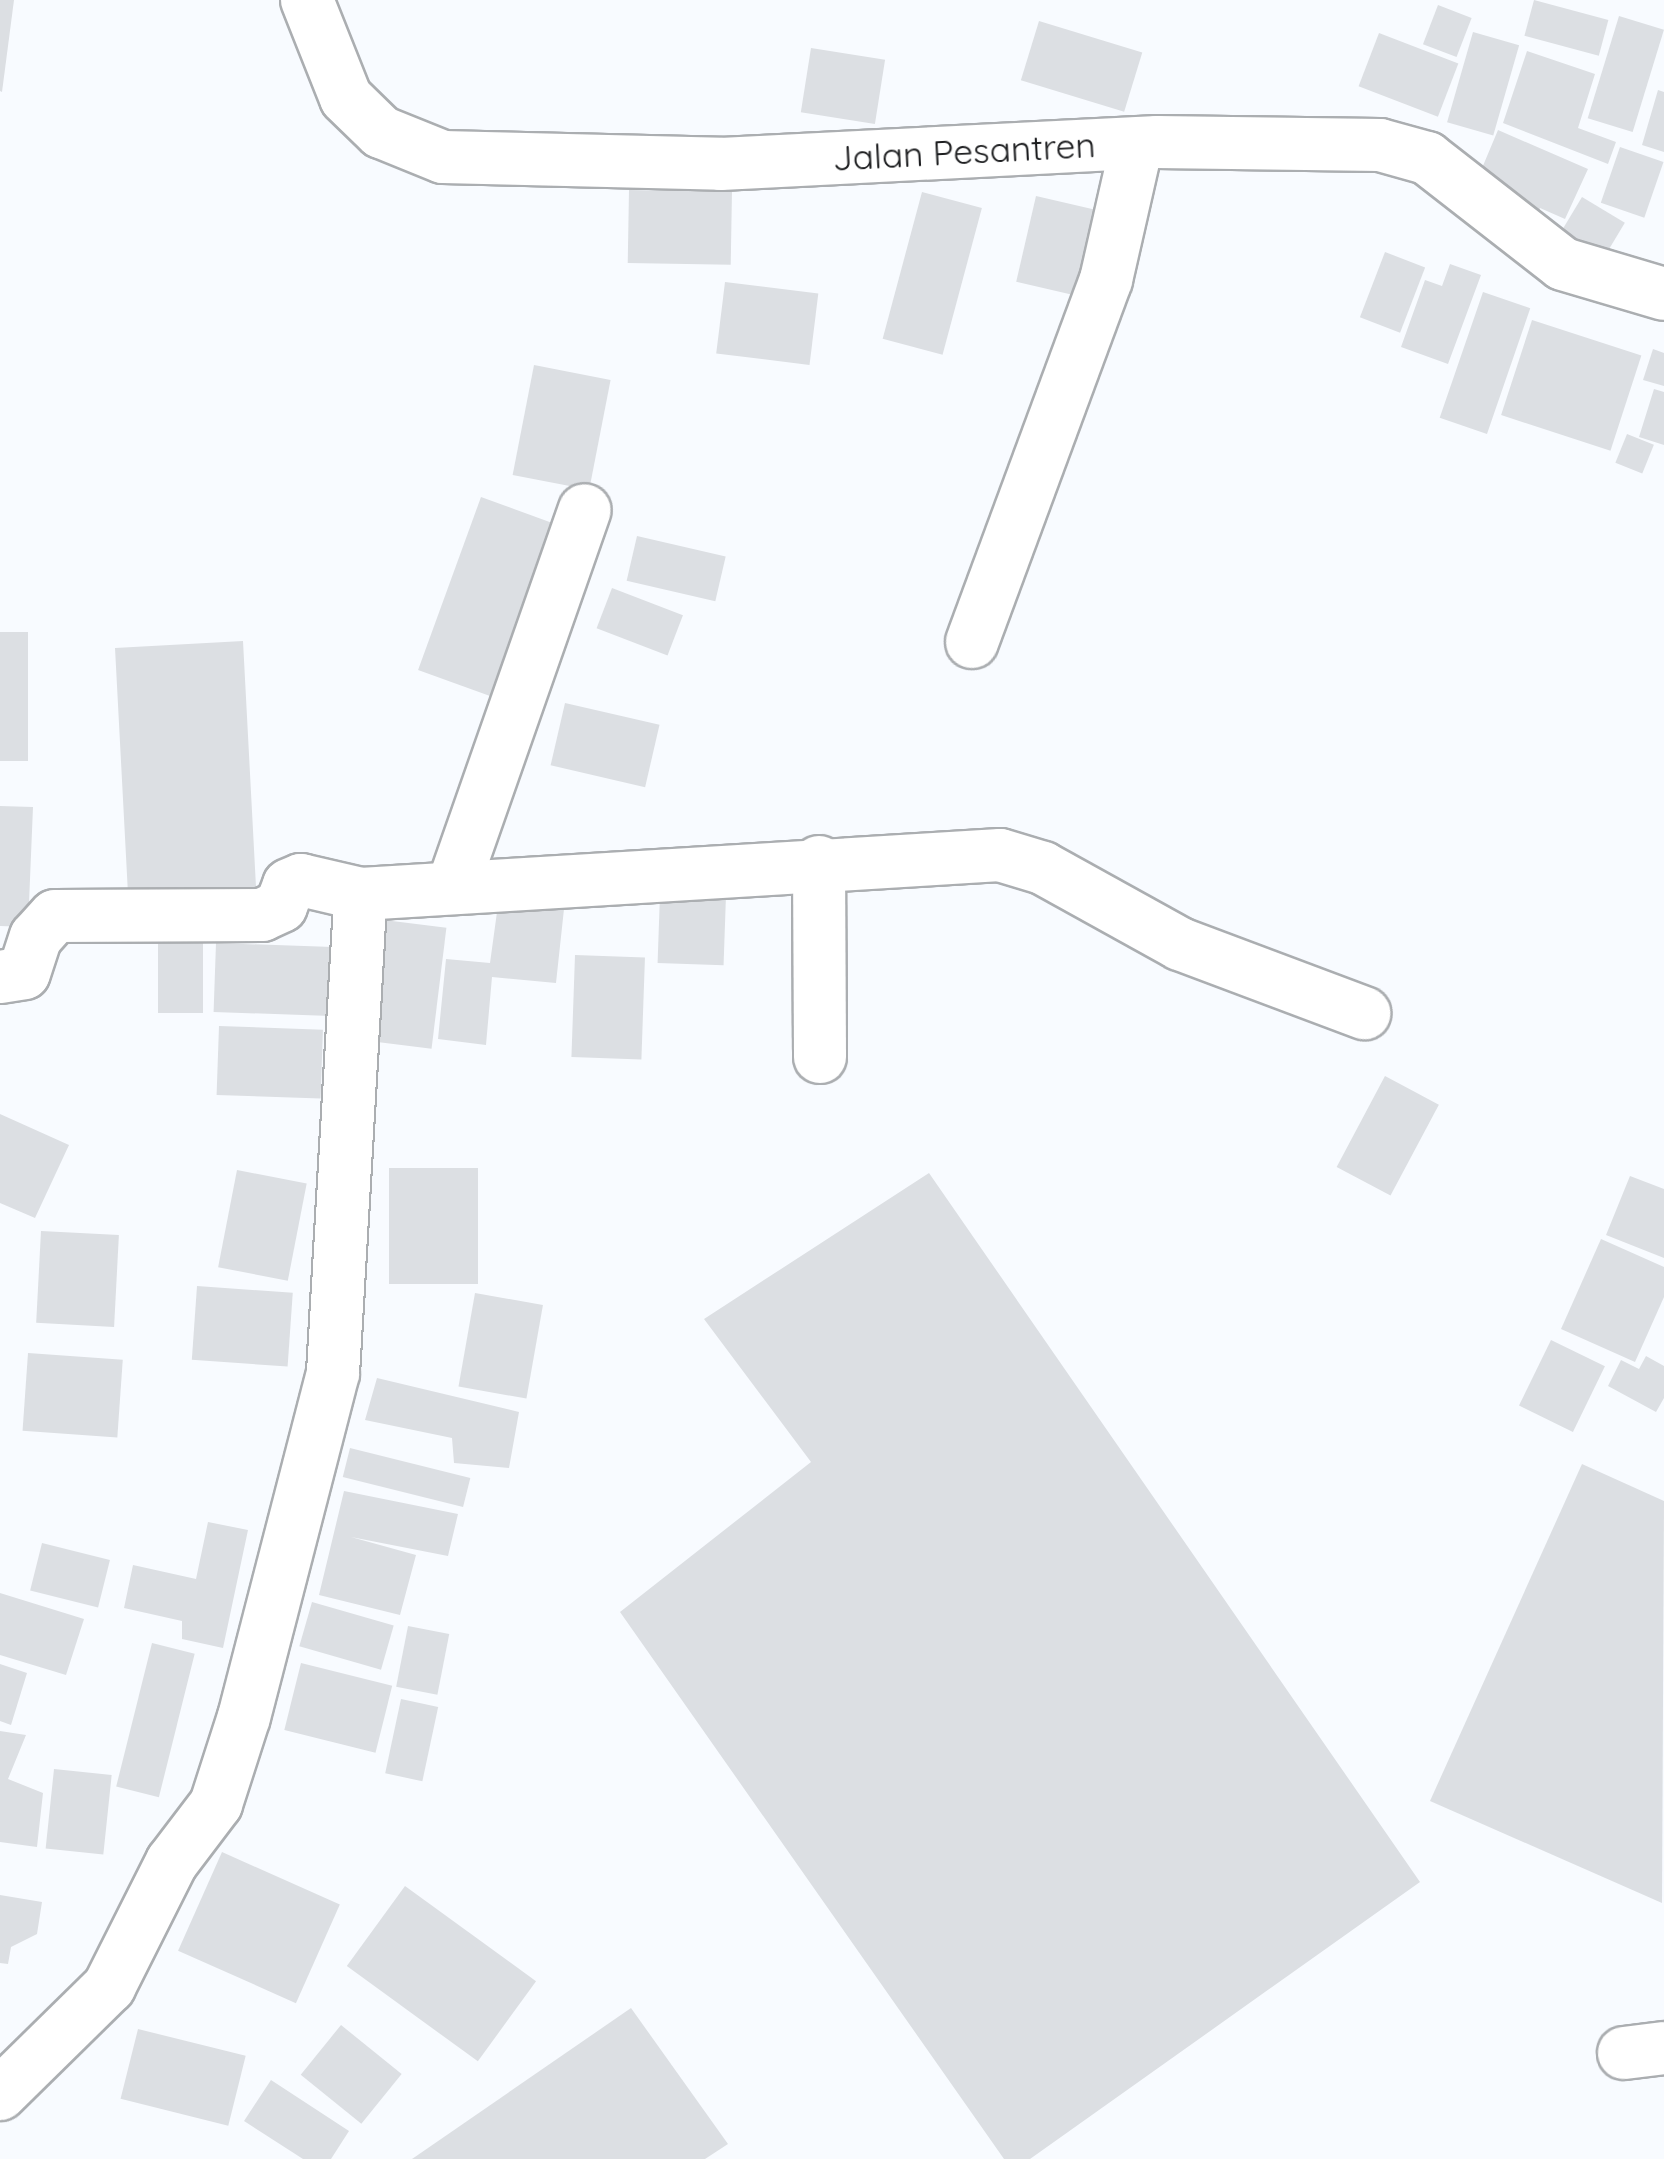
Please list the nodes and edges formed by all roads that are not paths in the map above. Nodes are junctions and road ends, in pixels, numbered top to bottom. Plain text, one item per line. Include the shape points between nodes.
1 (307, 0) edge
2 (1137, 143) junction
3 (1664, 294) edge
4 (585, 510) dead end
5 (972, 642) dead end
6 (819, 862) junction
7 (453, 886) junction
8 (361, 894) junction
9 (0, 977) edge
10 (1364, 1014) dead end
11 (820, 1057) dead end
12 (0, 2094) edge

1 - 2 street, Jalan Pesantren via 346,98 381,132 443,157 721,164
2 - 3 street, Jalan Pesantren via 1334,143 1401,150 1427,158 1563,264
2 - 5 street via 1106,280
4 - 7 street
6 - 7 street
6 - 10 street via 1022,859 1180,944
6 - 11 street
7 - 8 street
8 - 9 street via 302,880 289,885 280,906 262,914 55,916 40,929 24,973
8 - 12 street via 332,1372 244,1717 216,1804 172,1862 109,1986

